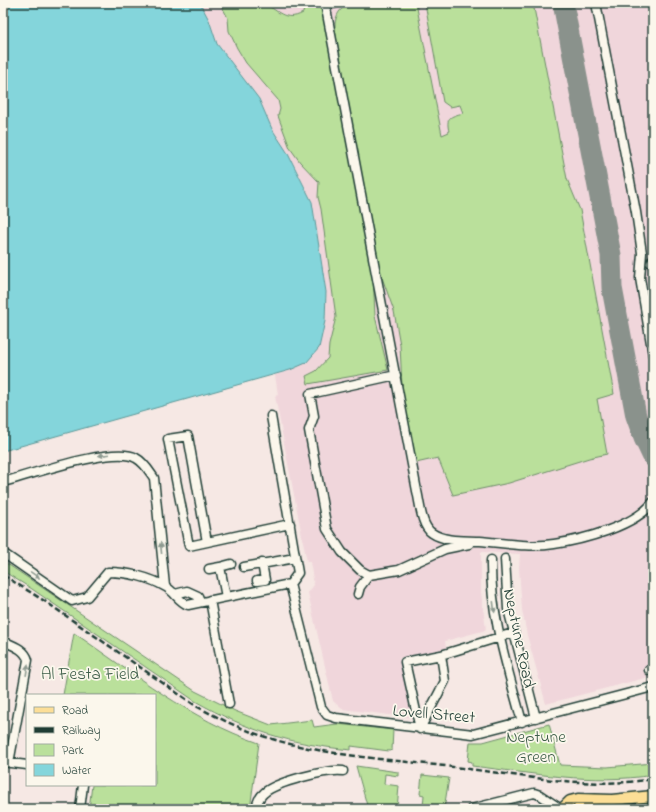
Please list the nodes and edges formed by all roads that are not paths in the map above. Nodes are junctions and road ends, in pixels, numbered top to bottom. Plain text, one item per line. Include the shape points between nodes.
1 (336, 3) edge
2 (596, 3) edge
3 (325, 5) edge
4 (653, 355) edge
5 (396, 375) junction
6 (271, 416) dead end
7 (3, 482) edge
8 (653, 502) edge
9 (290, 524) junction
10 (480, 541) junction
11 (207, 542) junction
12 (3, 553) edge
13 (295, 558) junction
14 (262, 563) junction
15 (231, 564) dead end
16 (220, 567) junction
17 (244, 567) dead end
18 (209, 569) dead end
19 (369, 575) junction
20 (257, 581) dead end
21 (290, 584) junction
22 (165, 586) junction
23 (175, 594) junction
24 (358, 594) dead end
25 (226, 597) junction
26 (210, 600) junction
27 (200, 601) junction
28 (512, 632) junction
29 (499, 636) junction
30 (3, 641) edge
31 (440, 655) junction
32 (653, 687) edge
33 (228, 704) dead end
34 (536, 718) junction
35 (522, 722) junction
36 (420, 728) junction
37 (6, 762) edge
38 (26, 765) edge
39 (343, 771) dead end
40 (83, 786) edge
41 (653, 796) edge
42 (599, 800) junction
43 (80, 809) edge
44 (256, 809) edge
45 (471, 809) edge
46 (562, 809) edge
47 (578, 809) edge

1 - 3 street
2 - 4 street via 636,212 642,253 640,278
3 - 5 street
5 - 10 street via 417,491 428,530 447,538
5 - 19 street via 310,394 314,416 309,430 327,529 342,552 360,570
6 - 9 street
22 -> 7 street via 154,478 135,457 123,454 103,455
8 - 10 street via 645,512 629,523 553,544 527,545
9 - 11 street
9 - 13 street
10 - 19 street via 446,549 399,570
11 - 11 street via 190,546 168,439 188,436
12 -> 22 street via 72,601 87,597 108,572 126,572
13 - 14 street
13 - 21 street via 298,573
14 - 17 street
14 - 20 street via 265,580
15 - 16 street
16 - 18 street
16 - 25 street
19 - 24 street
21 - 25 street
21 - 36 street, Lovell Street via 318,700 327,715 340,719
22 - 23 street
23 - 27 street via 186,591 198,596
23 - 27 street via 180,602 195,604
25 - 26 street
26 - 27 street
26 - 33 street
28 - 29 street
28 -> 29 street, Neptune Road via 505,563 491,564
28 - 34 street, Neptune Road
29 - 31 street
29 - 35 street, Neptune Road
37 -> 30 street via 28,660 27,655
31 - 36 street via 445,681
31 - 36 street via 405,662
32 - 34 street, Lovell Street
34 - 35 street, Lovell Street
35 - 36 street, Lovell Street via 473,734
37 - 38 street
39 - 44 street via 328,771 276,786 263,794
40 - 43 street
41 - 42 main road
42 - 46 main road via 578,799 570,801
42 - 47 main road
45 - 46 street via 534,793

